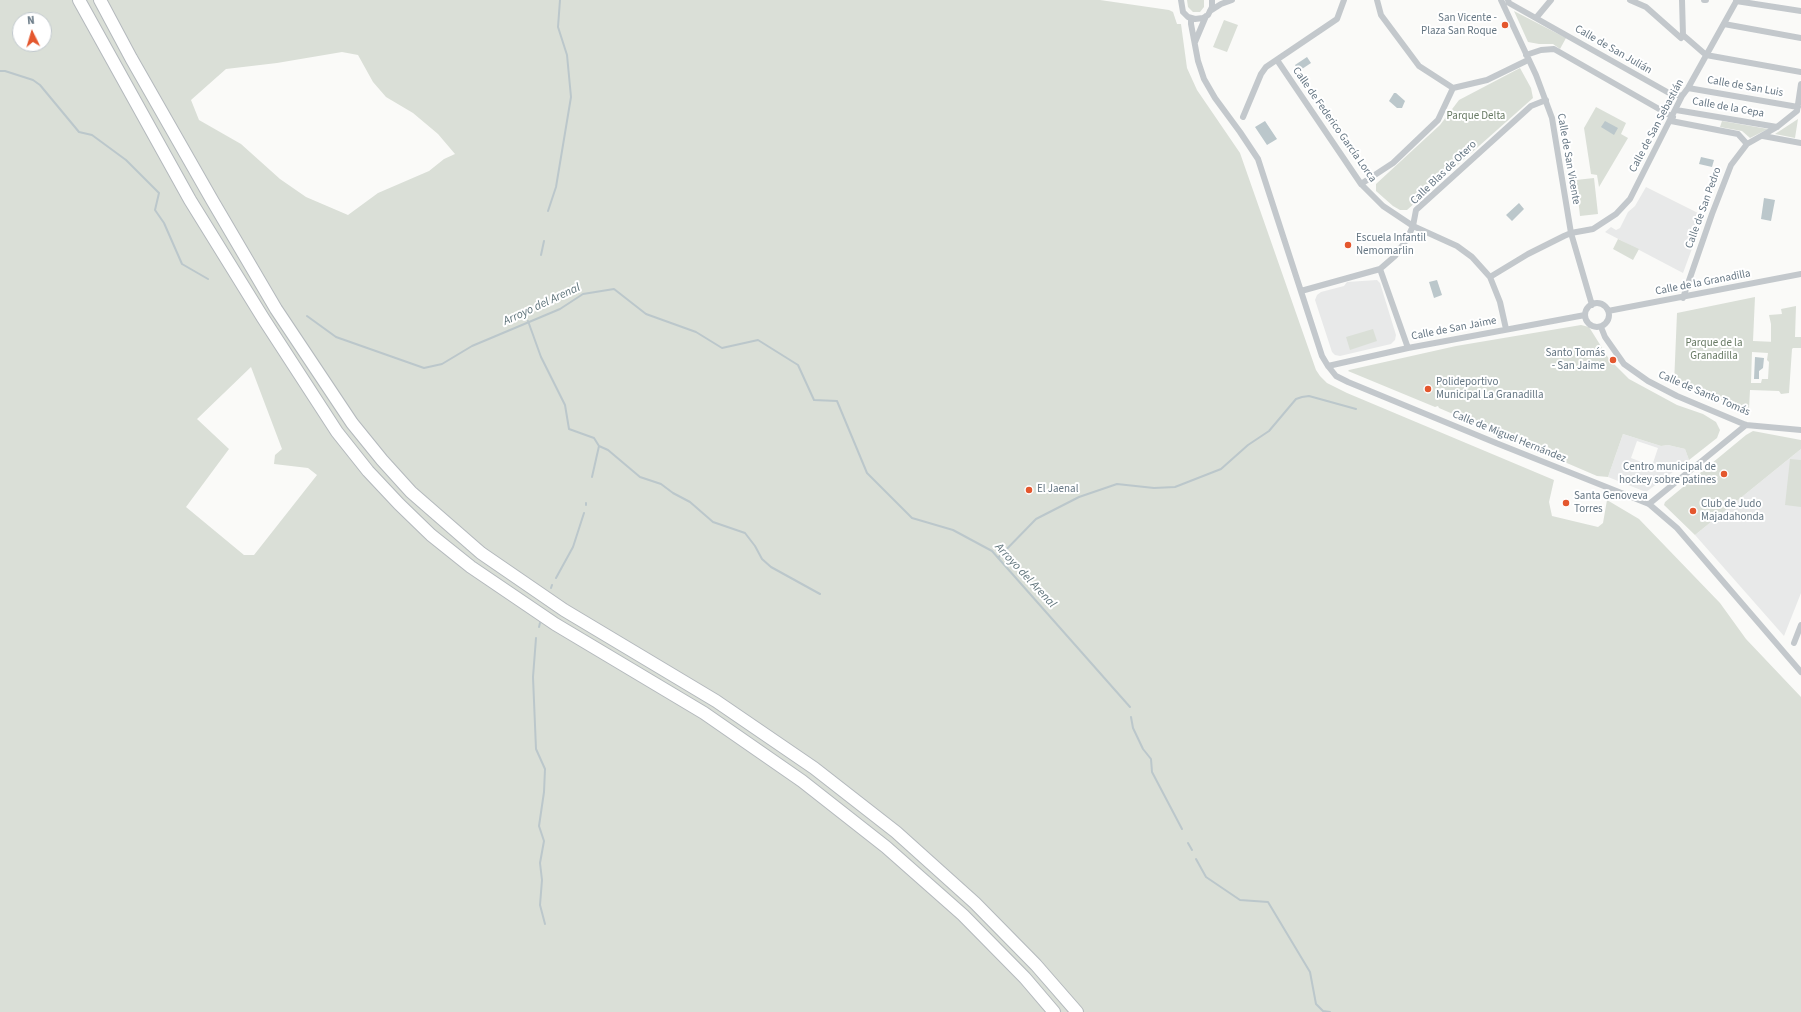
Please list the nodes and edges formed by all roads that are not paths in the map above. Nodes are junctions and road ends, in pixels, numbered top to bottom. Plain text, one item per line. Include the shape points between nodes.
1 (79, 0) edge
2 (100, 0) edge
3 (1181, 0) edge
4 (1212, 0) edge
5 (1232, 0) edge
6 (1344, 0) edge
7 (1376, 0) edge
8 (1501, 0) edge
9 (1508, 0) edge
10 (1551, 0) edge
11 (1630, 0) edge
12 (1682, 0) edge
13 (1736, 0) edge
14 (1801, 11) edge
15 (1208, 14) junction
16 (1191, 18) junction
17 (1536, 18) junction
18 (1724, 24) junction
19 (1683, 35) junction
20 (1801, 38) edge
21 (1195, 42) junction
22 (1706, 55) junction
23 (1527, 58) junction
24 (1276, 60) junction
25 (1801, 72) edge
26 (1801, 84) edge
27 (1453, 88) junction
28 (1688, 88) junction
29 (1682, 96) junction
30 (1546, 100) junction
31 (1676, 110) junction
32 (1798, 110) edge
33 (1244, 117) dead end
34 (1672, 119) junction
35 (1777, 127) junction
36 (1763, 136) junction
37 (1801, 143) edge
38 (1747, 144) junction
39 (1362, 184) junction
40 (1413, 226) junction
41 (1571, 233) junction
42 (1380, 269) junction
43 (1801, 274) edge
44 (1490, 277) junction
45 (1301, 290) junction
46 (1683, 298) junction
47 (1592, 305) junction
48 (1608, 311) junction
49 (1585, 315) junction
50 (1601, 327) junction
51 (1506, 329) junction
52 (1408, 348) junction
53 (1328, 366) junction
54 (1746, 425) junction
55 (1801, 430) edge
56 (1649, 504) junction
57 (1801, 625) edge
58 (1794, 643) dead end
59 (1801, 672) edge
60 (1054, 1012) edge
61 (1077, 1012) edge

1 - 60 highway via 190,200 263,318 337,432 399,504 431,535 478,572 555,624 704,713 802,781 886,847 963,915
2 - 61 highway via 276,309 352,423 411,492 481,553 564,610 716,701 814,768 896,832 975,903 1036,965
3 - 16 street via 1183,12
4 - 15 street
5 - 15 street via 1221,4
6 - 24 street via 1337,19
7 - 27 street via 1380,16 1419,66
8 - 23 street, Calle de San Vicente
9 - 17 street, Calle de San Julián
10 - 17 street
11 - 19 street via 1646,7 1681,38
12 - 19 street
13 - 14 street
13 - 18 street, Calle de San Sebastián
15 - 16 street via 1200,19
15 - 21 street
16 - 21 street, Calle de Miguel Hernández
17 - 29 street, Calle de San Julián via 1669,93
18 - 20 street
18 - 22 street, Calle de San Sebastián
19 - 22 street
21 - 45 street, Calle de Miguel Hernández via 1204,79 1258,159
22 - 25 street
22 - 28 street, Calle de San Sebastián
23 - 27 street via 1487,80
23 - 30 street, Calle de San Vicente
23 - 34 street via 1541,50 1554,49
24 - 33 street via 1261,74
24 - 39 street, Calle de Federico García Lorca
26 - 32 street
27 - 39 street via 1438,120 1393,163
28 - 29 street, Calle de San Sebastián
28 - 32 street, Calle de San Luis
29 - 31 street, Calle de San Sebastián
30 - 40 street, Calle Blas de Otero via 1531,106 1416,210
30 - 41 street, Calle de San Vicente via 1552,118
31 - 34 street, Calle de San Sebastián
31 - 35 street, Calle de la Cepa
32 - 35 street, Calle de San Pedro
34 - 38 street, Calle de la Cepa via 1738,134
34 - 41 street, Calle de San Sebastián via 1630,199 1616,214 1593,229
35 - 36 street, Calle de San Pedro
36 - 37 street
36 - 38 street, Calle de San Pedro
38 - 46 street, Calle de San Pedro via 1731,165
39 - 40 street, Calle de Federico García Lorca via 1383,206
40 - 42 street, Calle Blas de Otero via 1395,256
40 - 44 street, Calle de Federico García Lorca via 1457,246 1472,257
41 - 44 street, Calle de San Sebastián via 1528,254
41 - 47 street, Calle de San Vicente
42 - 45 street, Calle Blas de Otero
42 - 52 street
43 - 46 street, Calle de la Granadilla
44 - 51 street, Calle de Federico García Lorca via 1500,302
45 - 53 street, Calle de Miguel Hernández via 1322,356
46 - 48 street, Calle de la Granadilla
47 - 48 street via 1603,305
47 - 49 street
48 - 50 street via 1609,319
49 - 50 street via 1590,325
49 - 51 street, Calle de San Jaime
50 - 54 street, Calle de Santo Tomás via 1624,364 1648,381
51 - 52 street, Calle de San Jaime
52 - 53 street, Calle de San Jaime
53 - 56 street, Calle de Miguel Hernández via 1336,376 1348,382
54 - 55 street, Calle de Santo Tomás
54 - 56 street
56 - 59 street, Calle de Miguel Hernández via 1677,528
57 - 58 street

